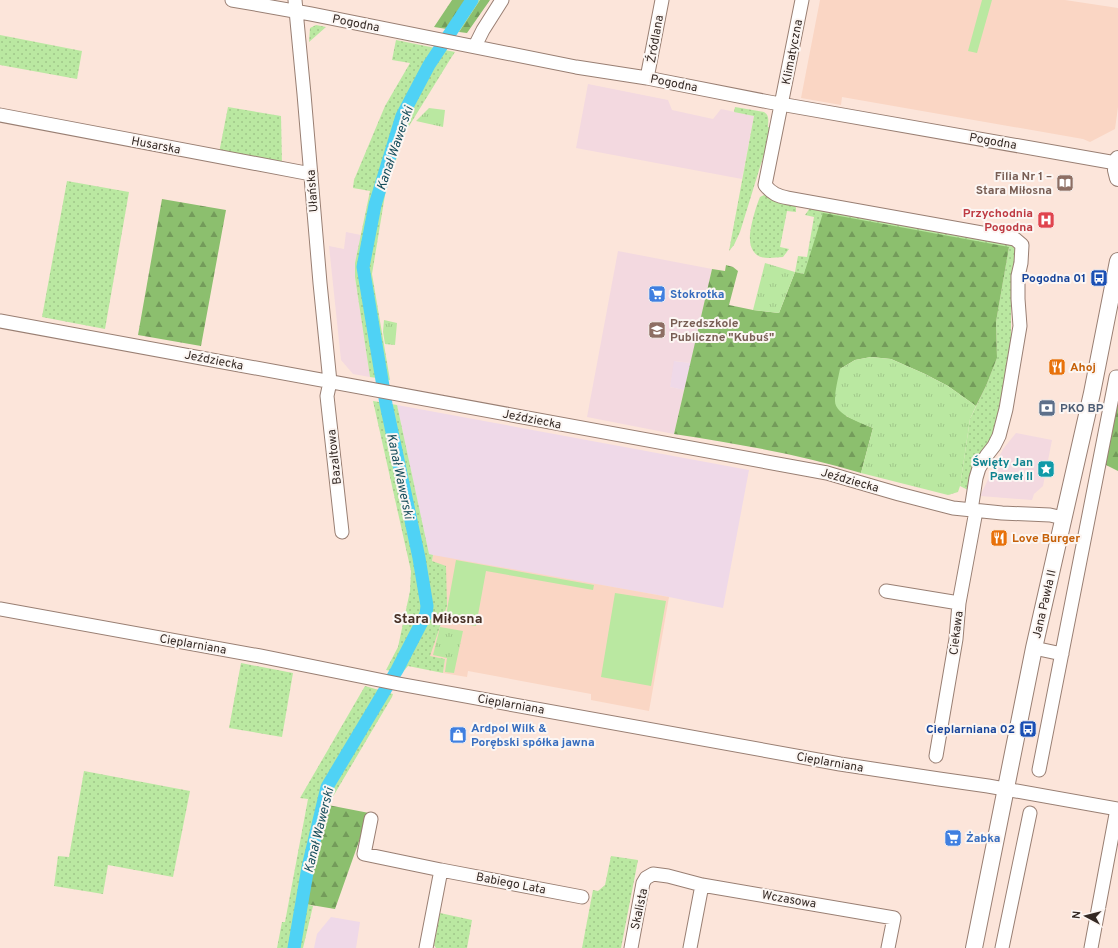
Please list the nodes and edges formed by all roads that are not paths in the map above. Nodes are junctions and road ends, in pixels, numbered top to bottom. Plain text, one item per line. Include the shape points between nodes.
1 (232, 0) edge
2 (502, 0) edge
3 (662, 0) edge
4 (802, 0) edge
5 (296, 6) edge
6 (475, 46) junction
7 (647, 78) junction
8 (782, 104) junction
9 (0, 115) edge
10 (1117, 167) edge
11 (311, 174) junction
12 (1118, 261) edge
13 (0, 321) edge
14 (1117, 377) edge
15 (330, 382) junction
16 (973, 510) junction
17 (1063, 518) junction
18 (342, 532) dead end
19 (886, 591) dead end
20 (959, 603) junction
21 (0, 609) edge
22 (1034, 648) junction
23 (1062, 654) junction
24 (936, 756) dead end
25 (1039, 770) dead end
26 (1006, 790) junction
27 (1117, 809) edge
28 (1030, 812) dead end
29 (371, 819) dead end
30 (440, 870) junction
31 (653, 874) joint
32 (702, 885) junction
33 (582, 897) dead end
34 (426, 948) edge
35 (631, 948) edge
36 (690, 948) edge
37 (888, 948) edge
38 (974, 948) edge
39 (1002, 948) edge
40 (1091, 948) edge

1 - 5 street, Pogodna
2 - 6 street
3 - 7 street, Źródlana
4 - 8 street, Klimatyczna
5 - 6 street, Pogodna via 312,14
5 - 11 street, Ułańska
6 - 7 street, Pogodna via 576,67
7 - 8 street, Pogodna
8 - 10 street, Pogodna
8 - 16 street, Klimatyczna via 765,185 776,195 1015,239 1022,245 1018,276 1020,326 1006,409 999,436 979,468
9 - 11 street, Husarska
11 - 15 street, Ułańska
12 - 17 street, Jana Pawła II via 1092,393
13 - 15 street, Jeździecka
14 - 23 street
15 - 16 street, Jeździecka via 827,473 953,508
15 - 18 street, Bazaltowa via 327,396
16 - 17 street, Jeździecka
16 - 20 street, Ciekawa
17 - 22 street, Jana Pawła II
19 - 20 street
20 - 24 street, Ciekawa via 956,639
21 - 26 street, Cieplarniana via 840,764
22 - 23 street
22 - 26 street, Jana Pawła II
23 - 25 street
26 - 27 street, Cieplarniana
26 - 38 street, Jana Pawła II
27 - 40 street
28 - 39 street
29 - 30 street, Babiego Lata via 364,854
30 - 33 street, Babiego Lata
30 - 34 street
31 - 32 street, Wczasowa
31 - 35 street, Skalista via 646,878 644,883
32 - 36 street
32 - 37 street, Wczasowa via 894,918

